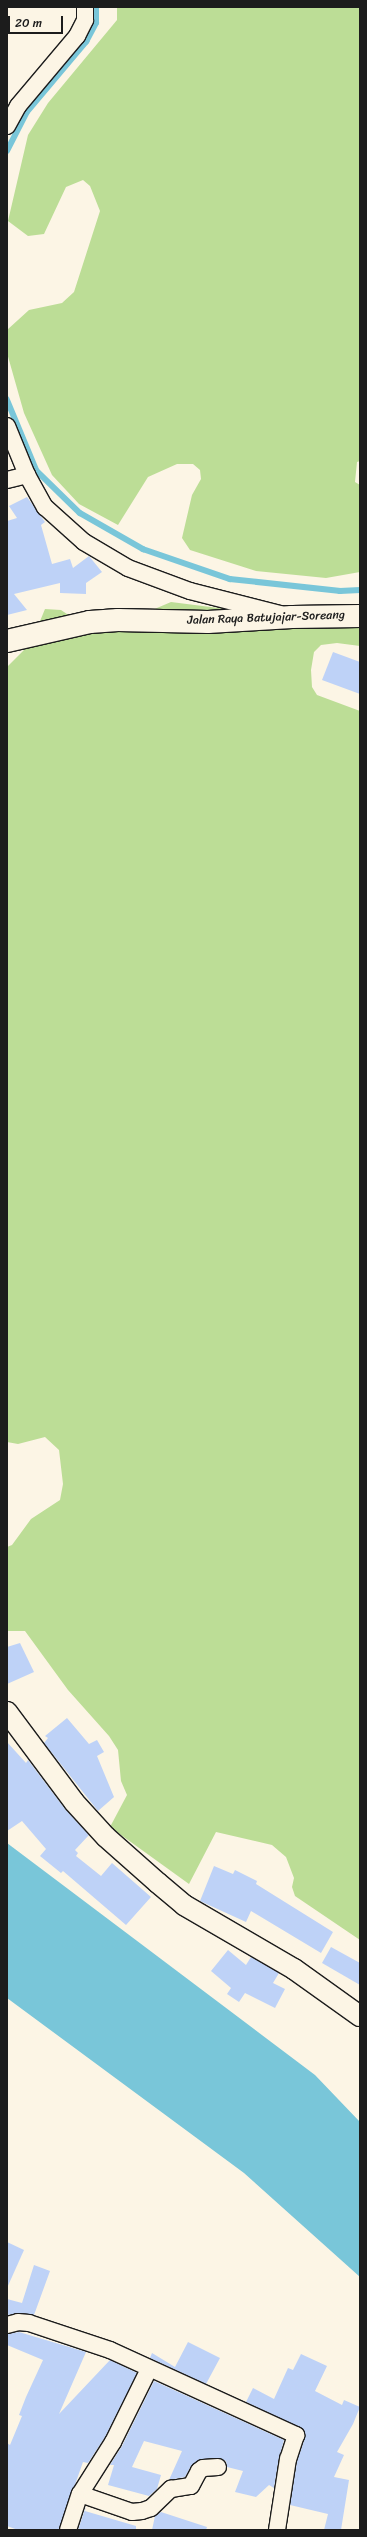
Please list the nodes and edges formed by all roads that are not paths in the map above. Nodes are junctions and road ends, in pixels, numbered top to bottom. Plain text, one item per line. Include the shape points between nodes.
1 (85, 7) edge
2 (7, 126) edge
3 (7, 426) edge
4 (27, 475) junction
5 (7, 480) edge
6 (360, 616) edge
7 (292, 617) junction
8 (7, 640) edge
9 (7, 1712) edge
10 (360, 2016) edge
11 (7, 2325) edge
12 (150, 2369) junction
13 (218, 2467) dead end
14 (80, 2494) junction
15 (68, 2530) edge
16 (277, 2530) edge

1 - 2 street via 85,20 77,36 18,106
3 - 4 street
4 - 5 street
4 - 7 street via 50,512 84,542 128,568 190,591
6 - 7 highway, Jalan Raya Batujajar-Soreang
7 - 8 highway, Jalan Raya Batujajar-Soreang via 208,622 90,622
9 - 10 street via 74,1802 106,1837 158,1883 184,1905 294,1969
11 - 12 street via 18,2322 42,2327 110,2350
12 - 14 street via 113,2442
12 - 16 street via 296,2435 288,2459
13 - 14 street via 203,2468 191,2486 171,2489 151,2508 142,2511 132,2512
14 - 15 street

